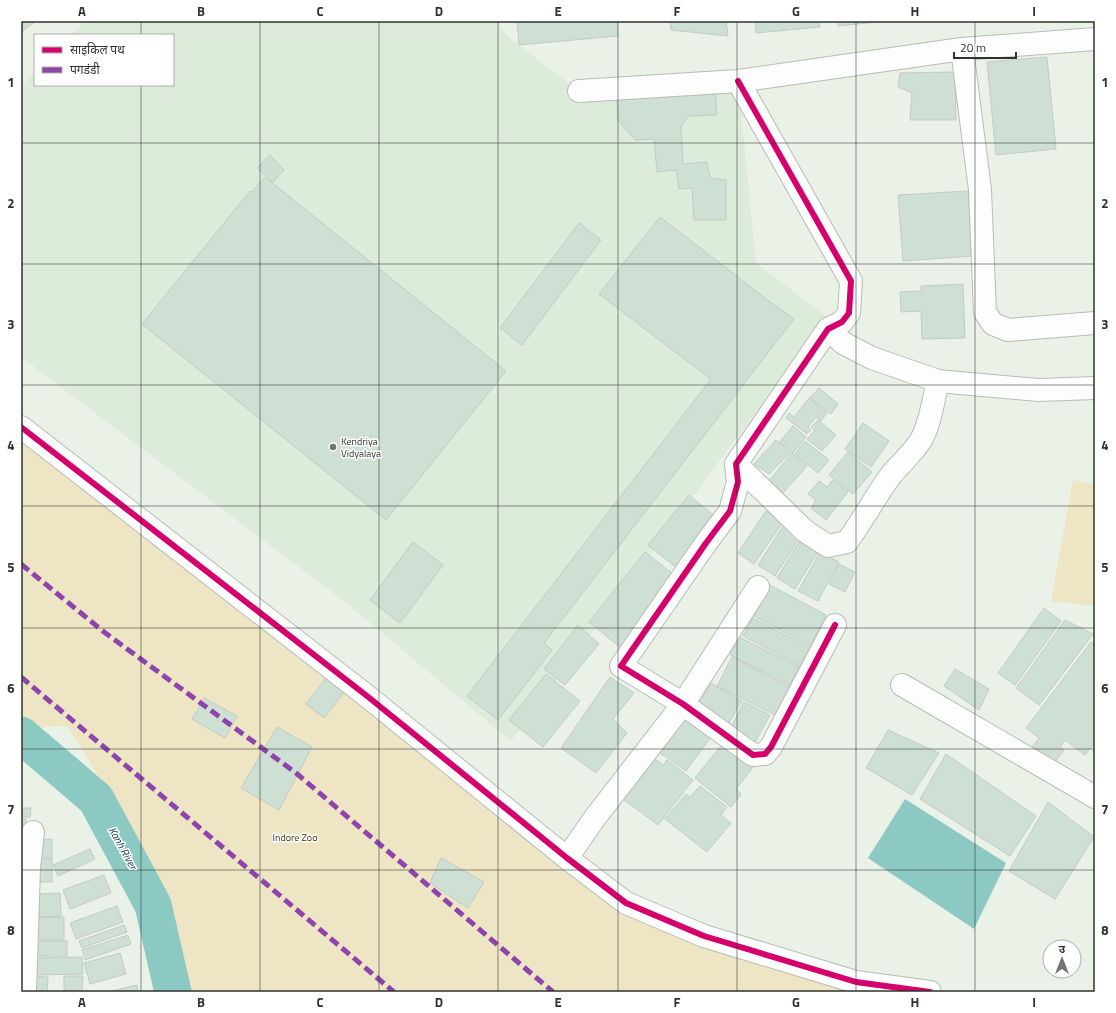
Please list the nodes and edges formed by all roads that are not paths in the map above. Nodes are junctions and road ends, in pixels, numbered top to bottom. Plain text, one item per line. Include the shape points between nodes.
1 (1095, 39) edge
2 (962, 49) junction
3 (738, 81) junction
4 (579, 91) dead end
5 (1095, 323) edge
6 (828, 329) junction
7 (938, 381) junction
8 (1095, 388) edge
9 (21, 427) edge
10 (736, 464) junction
11 (758, 587) dead end
12 (835, 625) dead end
13 (902, 685) dead end
14 (683, 704) junction
15 (1095, 796) edge
16 (33, 832) dead end
17 (567, 858) junction
18 (25, 992) edge
19 (930, 992) edge

1 - 2 street
2 - 3 street
2 - 5 street via 980,190 985,312 993,324 1008,330
3 - 4 street
3 - 6 street via 851,281 849,313 842,322
6 - 7 street via 843,343 872,358
6 - 10 street
7 - 8 street via 1038,390
7 - 10 street via 921,440 875,497 847,542 828,546 805,531
9 - 17 street via 360,691
10 - 14 street via 738,482 730,511 621,666
11 - 14 street
12 - 14 street via 771,747 764,754 754,754
13 - 15 street
14 - 17 street
16 - 18 street via 29,868
17 - 19 street via 626,903 704,936 856,982

